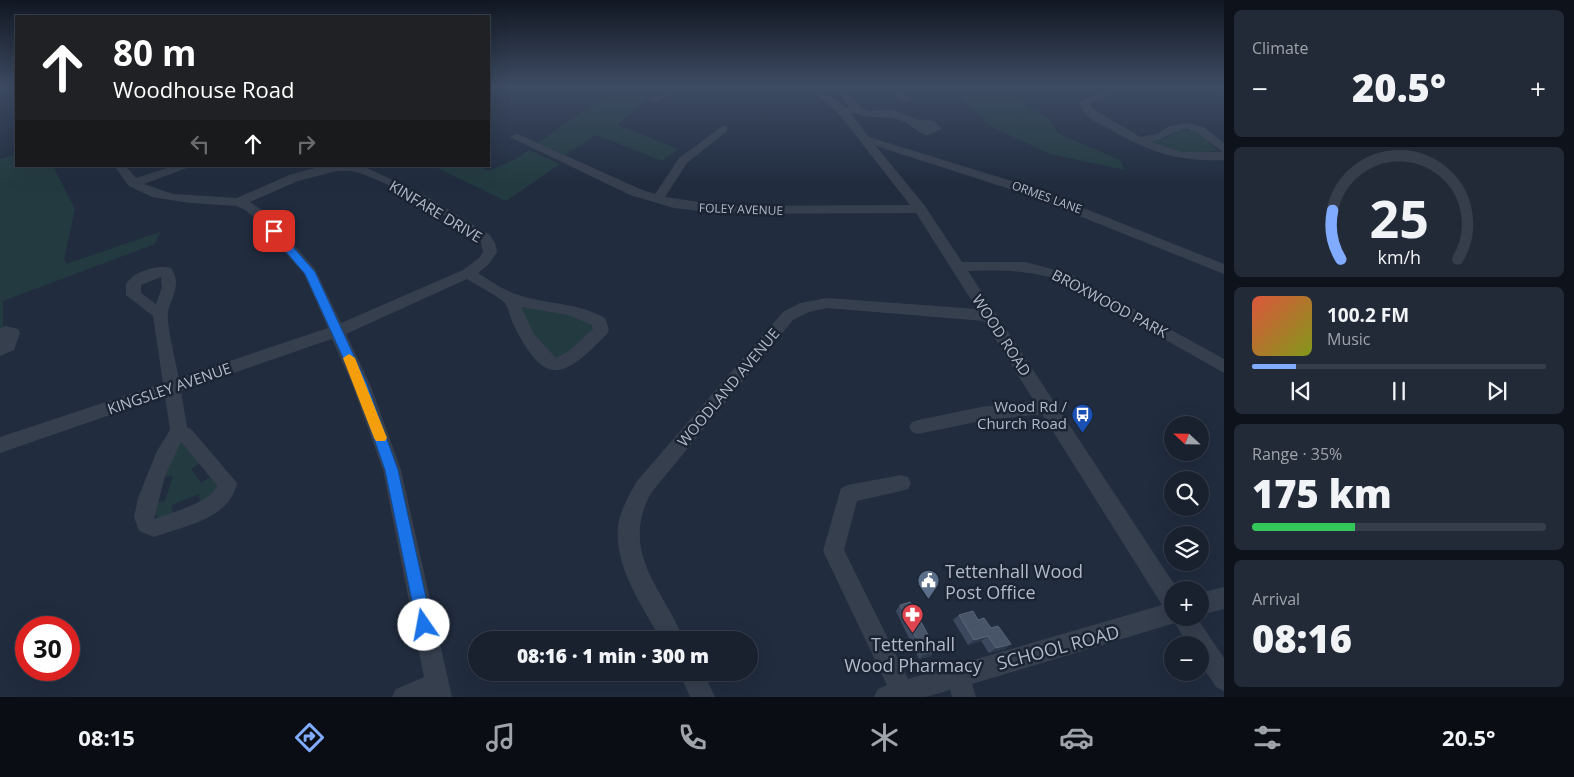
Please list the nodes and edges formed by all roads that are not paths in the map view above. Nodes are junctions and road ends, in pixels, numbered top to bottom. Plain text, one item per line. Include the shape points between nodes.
1 (861, 119) edge
2 (904, 119) edge
3 (1097, 119) edge
4 (917, 124) dead end
5 (723, 129) dead end
6 (872, 133) junction
7 (516, 137) dead end
8 (1137, 141) junction
9 (1224, 149) edge
10 (1224, 156) edge
11 (120, 167) edge
12 (183, 167) edge
13 (342, 167) edge
14 (355, 167) edge
15 (133, 183) junction
16 (657, 200) junction
17 (239, 202) junction
18 (920, 209) junction
19 (958, 267) junction
20 (1224, 269) edge
21 (468, 273) junction
22 (512, 298) junction
23 (160, 314) dead end
24 (990, 316) junction
25 (338, 331) junction
26 (0, 335) edge
27 (0, 350) edge
28 (1224, 367) edge
29 (172, 386) junction
30 (1048, 406) junction
31 (918, 427) dead end
32 (179, 431) junction
33 (0, 445) edge
34 (901, 483) dead end
35 (1164, 587) edge
36 (1224, 598) edge
37 (1209, 602) edge
38 (1164, 616) edge
39 (1189, 626) edge
40 (668, 631) edge
41 (957, 674) junction
42 (1224, 679) edge
43 (695, 681) edge
44 (438, 690) edge
45 (894, 694) edge
46 (404, 697) edge
47 (703, 697) edge
48 (964, 697) edge

1 - 6 street, WOOD ROAD
2 - 4 street
3 - 8 street
5 - 16 street via 683,161
6 - 18 street, WOOD ROAD
6 - 20 street, ORMES LANE via 1081,210
7 - 16 street, FOLEY AVENUE
8 - 9 street via 1163,136 1172,129 1190,127 1201,130
8 - 10 street via 1189,158
11 - 15 street
12 - 15 street
13 - 17 street, KINFARE DRIVE via 322,169
14 - 21 street, KINFARE DRIVE via 454,218 485,238 490,252
15 - 17 street via 158,195
16 - 18 street, FOLEY AVENUE via 726,210
17 - 25 street via 262,217 310,272
18 - 19 street, WOOD ROAD
19 - 24 street, WOOD ROAD
19 - 28 street, BROXWOOD PARK via 1015,265 1065,277
21 - 22 street
21 - 25 street, KINFARE DRIVE
22 - 22 street via 584,314 599,322 601,330 565,363 554,364 546,359 522,327 512,309
23 - 29 street
24 - 30 street, WOOD ROAD
24 - 40 street, WOODLAND AVENUE via 827,303 804,307 788,316 644,487 628,516 626,534 632,561
25 - 29 street, KINGSLEY AVENUE
25 - 44 street via 392,470
26 - 27 street via 12,334 8,346
29 - 32 street
29 - 33 street, KINGSLEY AVENUE
30 - 31 street via 981,414
30 - 35 street, WOOD ROAD
32 - 32 street via 228,483 225,493 214,505 154,528 147,526 144,515 149,498 167,449
34 - 45 street via 848,494 833,551
36 - 37 street
38 - 41 street, SCHOOL ROAD
39 - 42 street
41 - 45 street, SCHOOL ROAD
41 - 48 street
43 - 47 street
44 - 46 street

